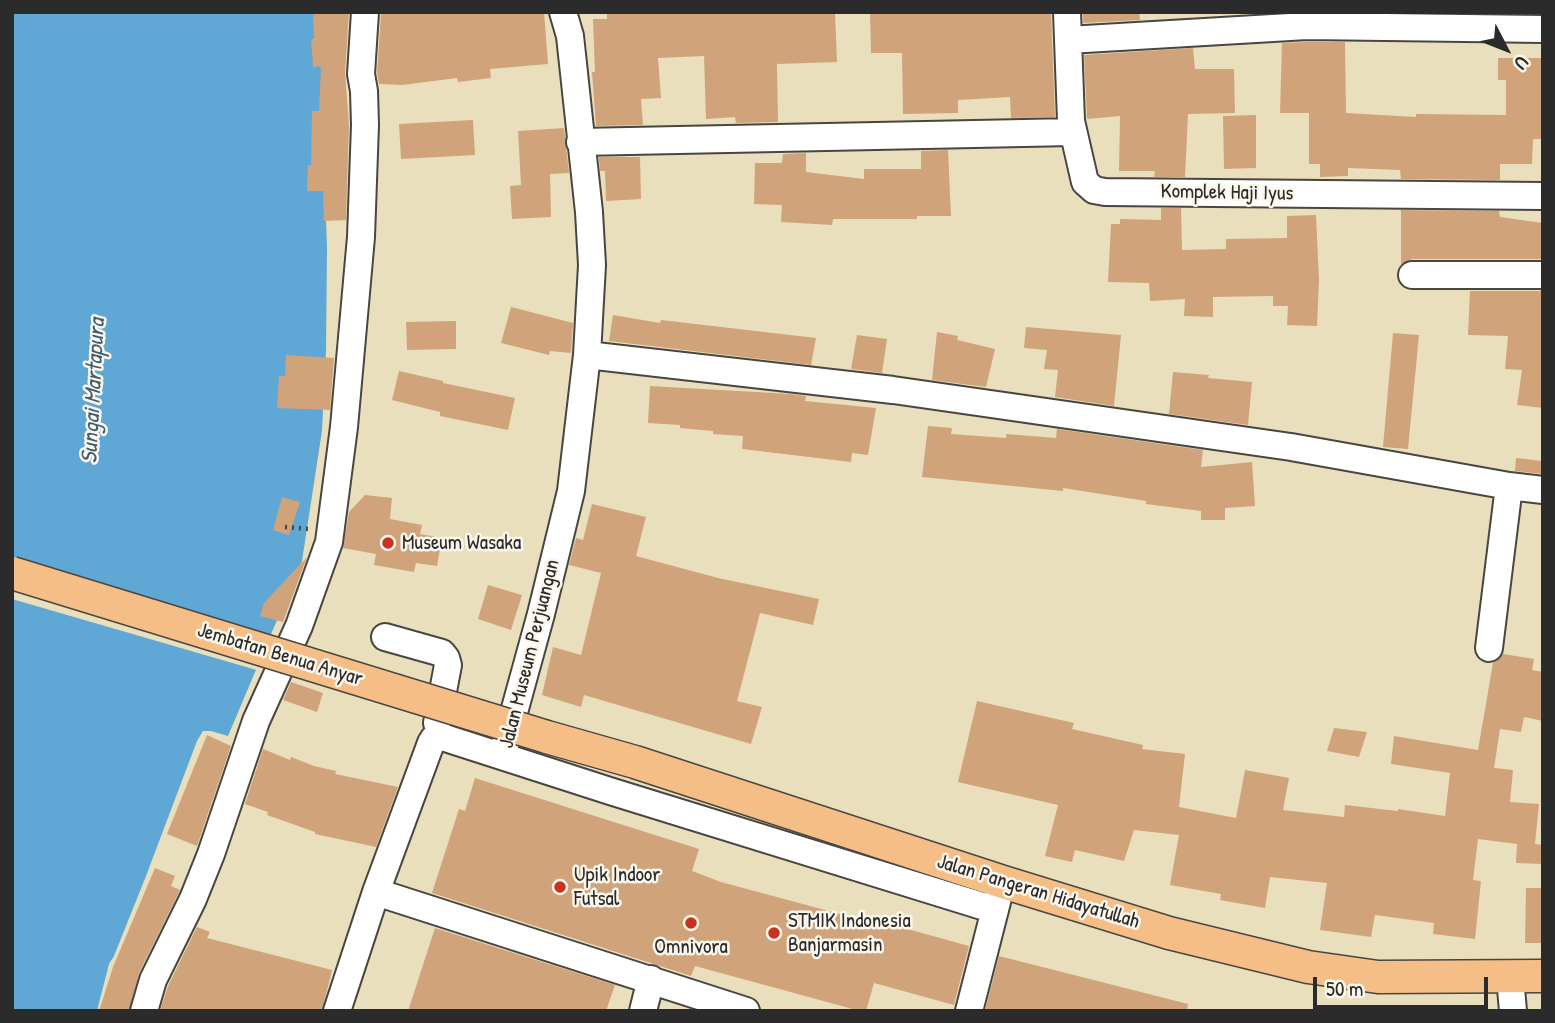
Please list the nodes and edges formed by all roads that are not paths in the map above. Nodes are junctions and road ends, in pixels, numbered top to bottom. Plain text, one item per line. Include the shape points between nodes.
1 (365, 12) edge
2 (563, 12) edge
3 (1067, 12) edge
4 (1543, 29) edge
5 (1068, 40) junction
6 (1073, 132) junction
7 (580, 142) junction
8 (1543, 196) edge
9 (1412, 275) dead end
10 (1543, 275) edge
11 (587, 355) junction
12 (1509, 486) junction
13 (1543, 490) edge
14 (12, 573) edge
15 (385, 637) dead end
16 (1489, 648) dead end
17 (547, 737) joint
18 (434, 738) junction
19 (502, 757) junction
20 (376, 892) junction
21 (999, 896) junction
22 (1543, 976) edge
23 (1510, 977) junction
24 (651, 979) junction
25 (144, 1011) edge
26 (337, 1011) edge
27 (643, 1011) edge
28 (746, 1011) edge
29 (969, 1011) edge
30 (1513, 1011) edge

1 - 25 street via 361,237 329,542 299,626 256,721 211,854 153,980
2 - 7 street, Jalan Museum Perjuangan via 570,36
3 - 5 street, Komplek Haji Iyus
4 - 5 street via 1307,26
5 - 6 street, Komplek Haji Iyus
6 - 7 street
6 - 8 street, Komplek Haji Iyus via 1085,182 1105,192
7 - 11 street, Jalan Museum Perjuangan via 592,265
9 - 10 street
11 - 12 street via 907,392 1291,447
11 - 19 street, Jalan Museum Perjuangan via 571,491
12 - 13 street
12 - 16 street
14 - 17 main road, Jembatan Benua Anyar, bridge
15 - 18 street via 446,658
17 - 21 main road, Jalan Pangeran Hidayatullah via 635,762
18 - 19 street
18 - 20 street
19 - 21 street, Jalan Museum Perjuangan
20 - 24 street
20 - 26 street
21 - 23 main road, Jalan Pangeran Hidayatullah via 1308,967 1377,977
21 - 29 street
22 - 23 main road, Jalan Pangeran Hidayatullah
23 - 30 street
24 - 27 street
24 - 28 street

